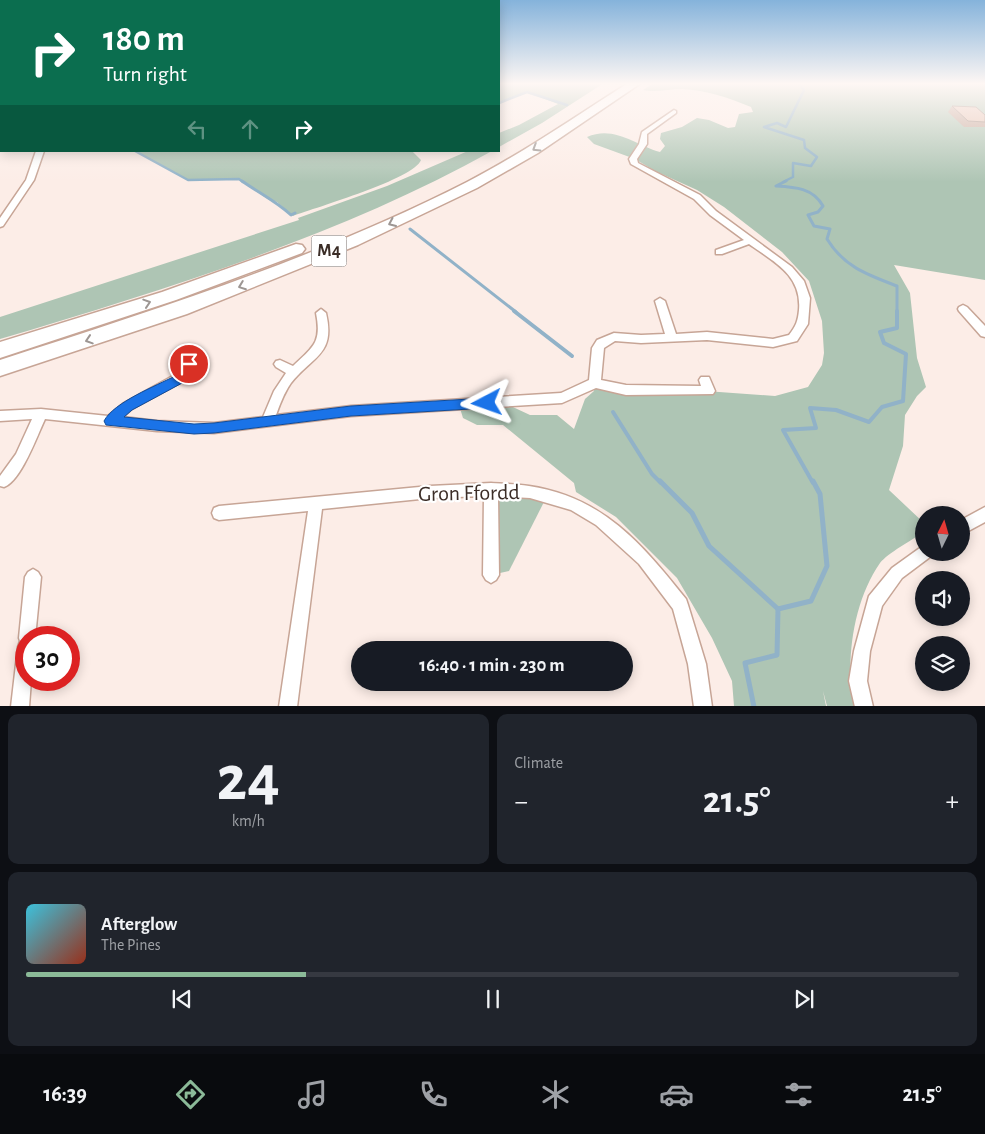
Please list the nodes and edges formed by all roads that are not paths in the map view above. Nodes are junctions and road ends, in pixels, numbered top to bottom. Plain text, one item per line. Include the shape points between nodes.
1 (564, 116) edge
2 (584, 116) edge
3 (668, 116) edge
4 (40, 152) edge
5 (0, 224) edge
6 (752, 240) junction
7 (719, 252) dead end
8 (660, 301) dead end
9 (962, 308) dead end
10 (321, 313) dead end
11 (985, 333) edge
12 (672, 338) junction
13 (0, 350) edge
14 (189, 364) dead end
15 (280, 364) dead end
16 (0, 368) edge
17 (295, 372) junction
18 (705, 380) dead end
19 (595, 383) junction
20 (41, 414) junction
21 (0, 416) edge
22 (110, 421) junction
23 (268, 421) junction
24 (4, 481) dead end
25 (490, 490) junction
26 (316, 504) junction
27 (219, 513) dead end
28 (985, 514) edge
29 (970, 523) edge
30 (915, 560) edge
31 (491, 575) dead end
32 (33, 577) dead end
33 (28, 626) edge
34 (22, 691) edge
35 (20, 706) edge
36 (288, 706) edge
37 (702, 706) edge
38 (864, 706) edge

13 -> 1 highway, M4 via 169,296 338,232 461,176
2 -> 16 highway, M4 via 504,167 442,200 305,262 180,309
3 - 6 street via 644,133 633,159 635,164 697,197 713,213
4 - 5 street via 27,184
6 - 7 street
6 - 12 street via 799,281 806,306 801,330 793,338 773,343 707,336
8 - 12 street
9 - 11 street
10 - 17 street via 325,336 320,346
12 - 19 street via 622,336 607,339 598,348
14 - 22 street via 185,375 128,406
15 - 17 street
17 - 23 street via 279,392
18 - 19 street via 709,391 626,390
19 - 23 street via 562,398 351,411
20 - 21 street
20 - 22 street
20 - 24 street via 21,458
22 - 23 street via 194,429
25 - 26 street, Gron Ffordd via 430,492
25 - 31 street
25 - 37 street, Gron Ffordd via 530,492 574,505 601,520 644,559 680,605 697,664
26 - 27 street, Gron Ffordd
26 - 36 street
28 - 29 street
30 - 38 street via 897,573 876,602 862,651 858,681
32 - 33 street
34 - 35 street

